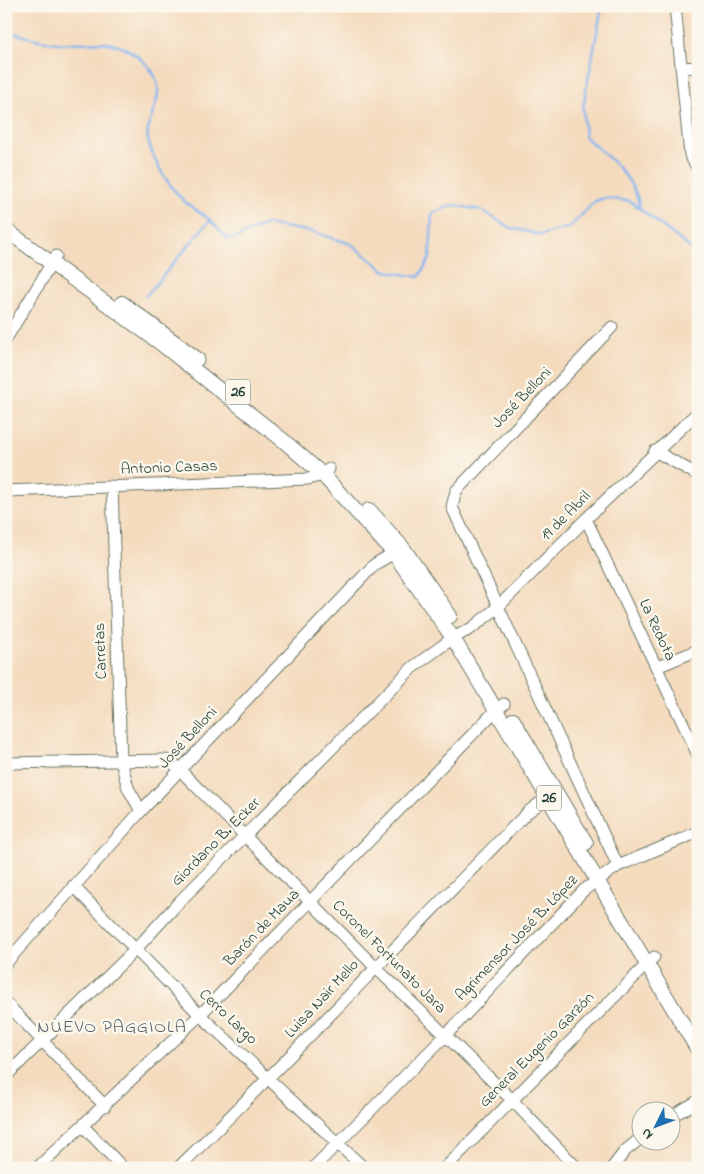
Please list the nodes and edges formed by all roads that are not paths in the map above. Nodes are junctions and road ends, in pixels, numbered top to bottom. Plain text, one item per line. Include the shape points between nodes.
1 (675, 6) edge
2 (698, 67) edge
3 (681, 68) junction
4 (698, 169) edge
5 (6, 219) edge
6 (6, 230) edge
7 (54, 259) junction
8 (612, 328) dead end
9 (6, 339) edge
10 (698, 412) edge
11 (655, 451) junction
12 (326, 472) junction
13 (698, 475) edge
14 (112, 486) junction
15 (6, 491) edge
16 (586, 519) junction
17 (398, 550) junction
18 (498, 607) junction
19 (457, 636) junction
20 (698, 650) edge
21 (657, 668) junction
22 (500, 707) junction
23 (698, 755) edge
24 (121, 761) junction
25 (6, 763) edge
26 (180, 769) junction
27 (552, 794) junction
28 (141, 811) junction
29 (698, 832) edge
30 (245, 836) junction
31 (618, 866) junction
32 (600, 877) junction
33 (73, 886) junction
34 (310, 902) junction
35 (136, 949) junction
36 (650, 960) junction
37 (6, 963) edge
38 (375, 967) junction
39 (6, 1003) edge
40 (200, 1015) junction
41 (698, 1032) edge
42 (445, 1036) junction
43 (42, 1040) junction
44 (698, 1050) edge
45 (6, 1076) edge
46 (270, 1078) junction
47 (512, 1099) junction
48 (698, 1101) edge
49 (105, 1106) junction
50 (682, 1110) edge
51 (83, 1126) junction
52 (338, 1143) junction
53 (632, 1145) edge
54 (37, 1168) edge
55 (123, 1168) edge
56 (178, 1168) edge
57 (313, 1168) edge
58 (364, 1168) edge
59 (445, 1168) edge
60 (576, 1168) edge
61 (612, 1168) edge

1 - 3 street
2 - 3 street
3 - 4 street via 690,155
5 - 7 main road, 26
6 - 7 main road, 26
7 - 9 street
7 - 12 main road, 26
8 - 18 street, José Belloni via 456,490 452,507
10 - 11 street, 19 de Abril
11 - 13 street
11 - 16 street, 19 de Abril
12 - 14 street, Antonio Casas via 308,479
12 - 17 main road, 26
14 - 15 street, Antonio Casas
14 - 24 street, Carretas
16 - 18 street, 19 de Abril
16 - 21 street, La Redota
17 - 19 main road, 26
17 - 26 street, José Belloni via 375,564
18 - 19 street, 19 de Abril
18 - 31 street
19 - 22 main road, 26
19 - 30 street, Giordano B. Ecker via 414,667
20 - 21 street
21 - 23 street, La Redota
22 - 27 main road, 26
22 - 34 street, Barón de Maua
24 - 25 street
24 - 26 street via 165,760
24 - 28 street, Carretas via 128,788
26 - 28 street, José Belloni
26 - 30 street, Coronel Fortunato Jara
27 - 32 main road, 26
27 - 38 street, Luisa Nair Mello via 528,812
28 - 33 street, José Belloni
29 - 31 street, Agrimensor José B. López
30 - 34 street, Coronel Fortunato Jara
30 - 35 street, Giordano B. Ecker
31 - 32 street, Agrimensor José B. López
32 - 36 main road, 26
32 - 42 street, Agrimensor José B. López
33 - 35 street, Cerro Largo
33 - 37 street, José Belloni
34 - 38 street, Coronel Fortunato Jara
34 - 40 street, Barón de Maua
35 - 40 street, Cerro Largo
35 - 43 street, Giordano B. Ecker
36 - 41 main road, 26
36 - 44 main road, 26
36 - 47 street, General Eugenio Garzón
38 - 42 street, Coronel Fortunato Jara
38 - 46 street, Luisa Nair Mello
39 - 43 street
40 - 46 street, Cerro Largo
40 - 49 street, Barón de Maua
42 - 47 street, Coronel Fortunato Jara
42 - 52 street, Agrimensor José B. López
43 - 45 street, Giordano B. Ecker
43 - 49 street
46 - 52 street, Cerro Largo
46 - 56 street, Luisa Nair Mello
47 - 59 street, General Eugenio Garzón
47 - 60 street, Coronel Fortunato Jara
48 - 50 street
49 - 51 street, Barón de Maua
51 - 54 street, Barón de Maua
51 - 55 street
52 - 57 street, Agrimensor José B. López
52 - 58 street, Cerro Largo
53 - 61 street

